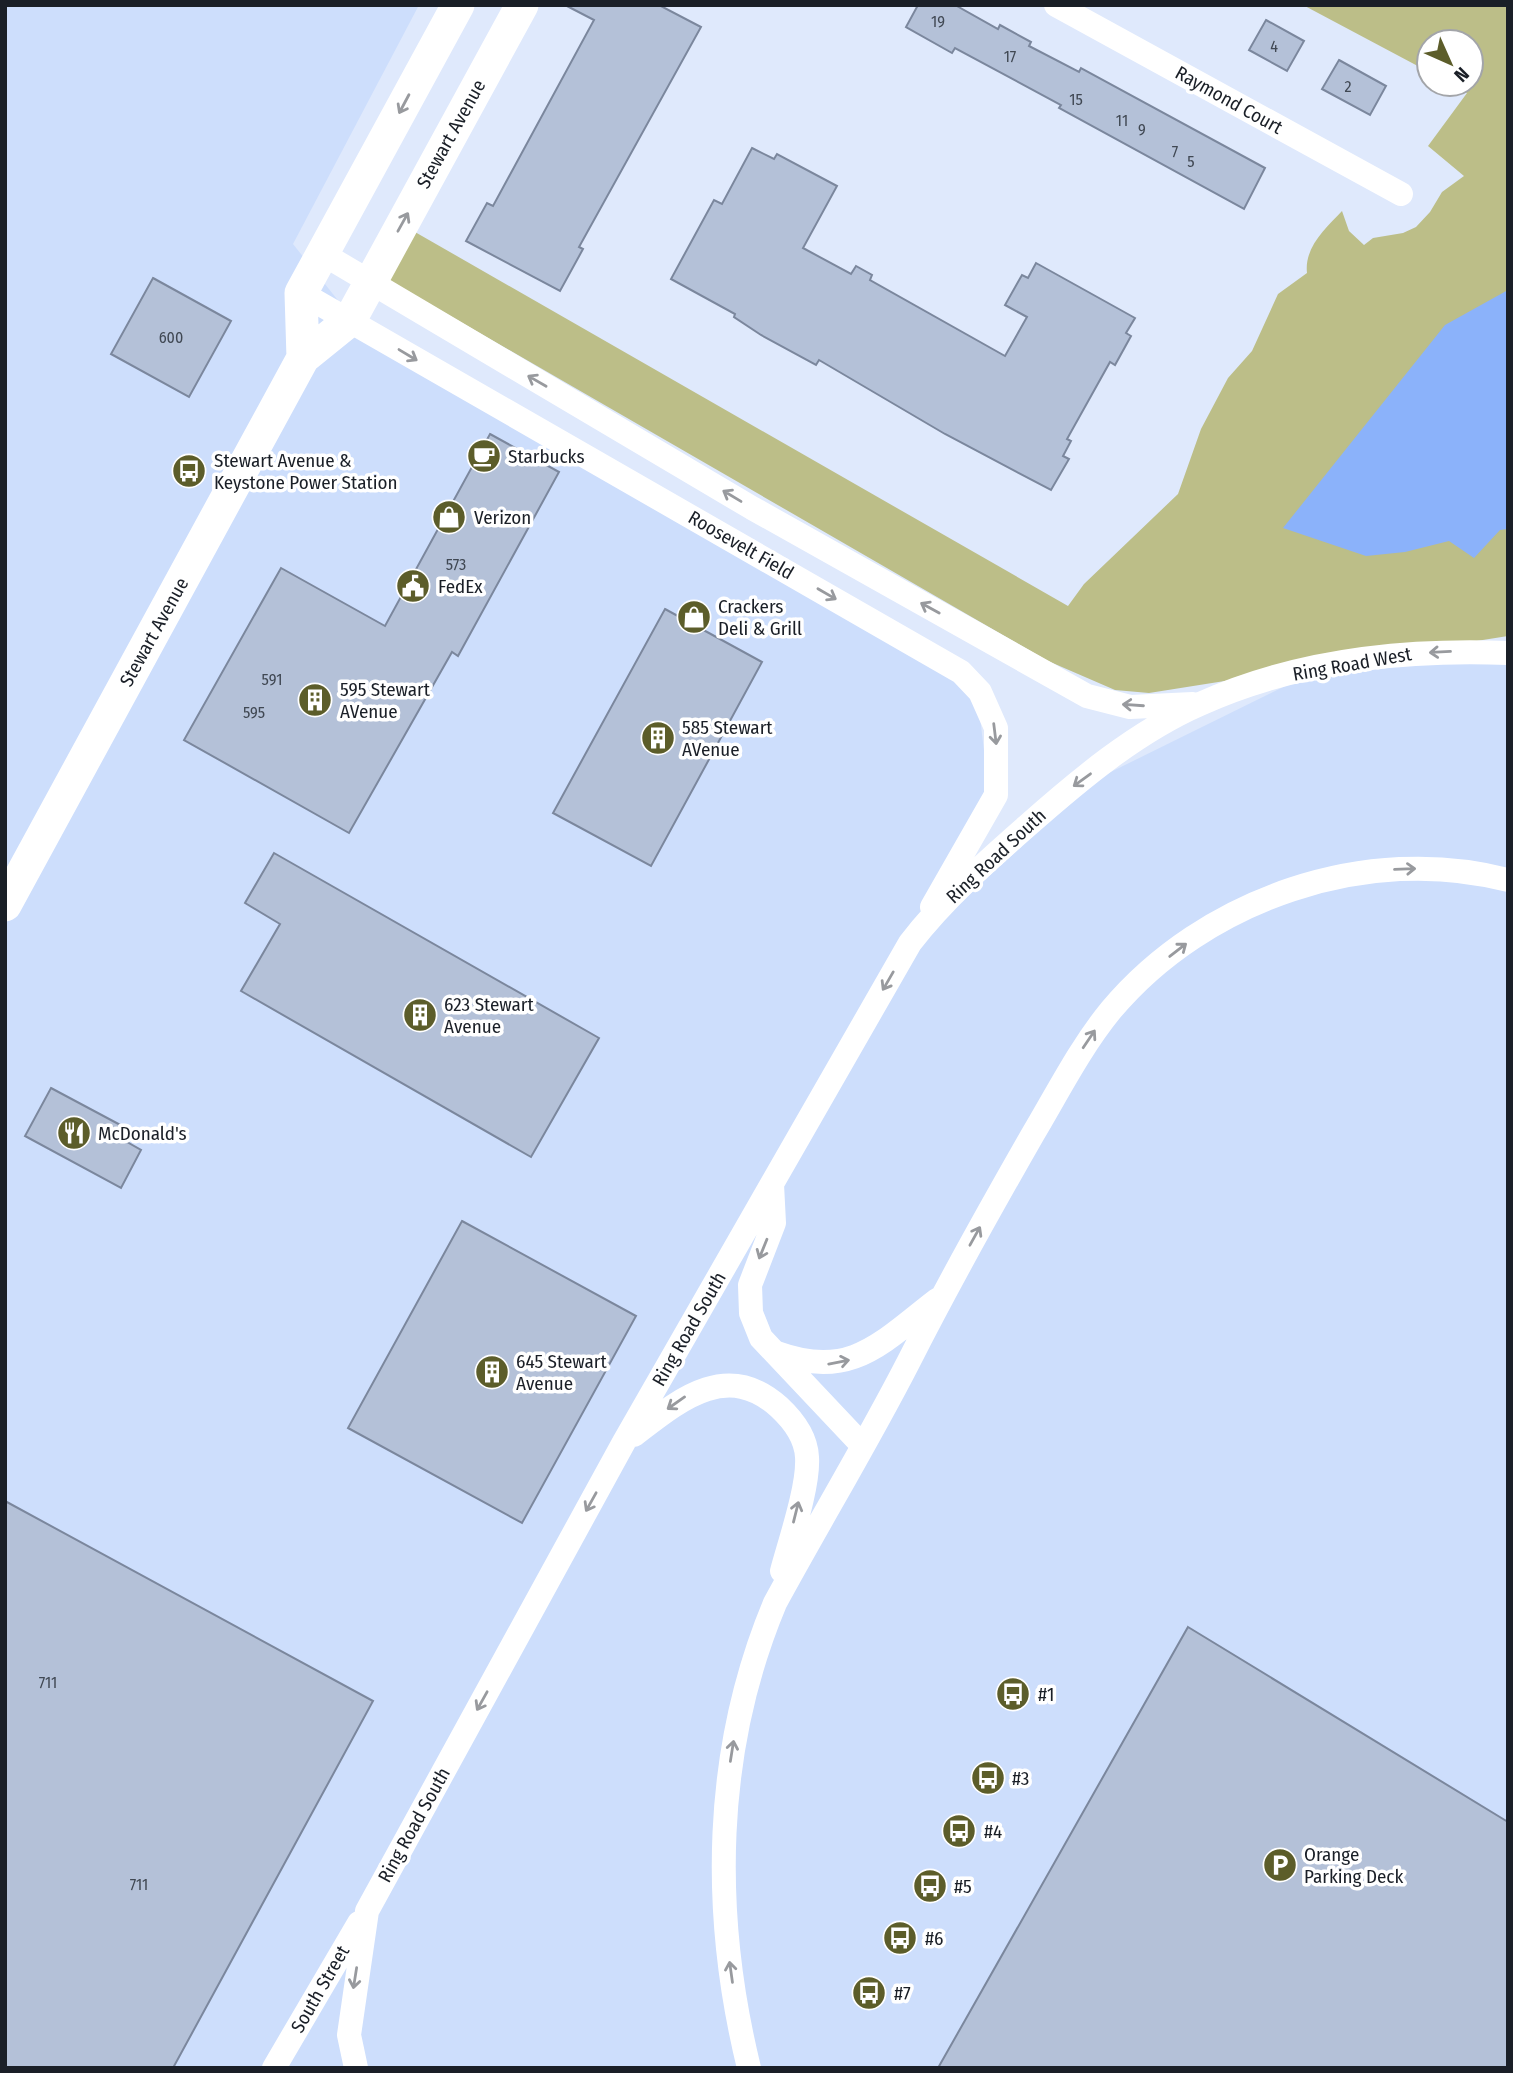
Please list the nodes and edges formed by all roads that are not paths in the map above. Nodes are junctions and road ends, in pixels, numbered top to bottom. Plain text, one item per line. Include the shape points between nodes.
1 (458, 5) edge
2 (522, 5) edge
3 (1056, 5) edge
4 (1401, 194) dead end
5 (323, 254) junction
6 (371, 282) junction
7 (301, 292) junction
8 (350, 320) junction
9 (303, 358) junction
10 (1508, 653) edge
11 (1201, 703) junction
12 (1508, 880) edge
13 (5, 905) edge
14 (924, 924) junction
15 (771, 1183) junction
16 (942, 1296) junction
17 (773, 1352) junction
18 (624, 1442) junction
19 (862, 1445) junction
20 (775, 1602) junction
21 (366, 1911) junction
22 (274, 2068) edge
23 (356, 2068) edge
24 (750, 2068) edge

1 -> 5 main road
6 -> 2 main road, Stewart Avenue
3 - 4 street, Raymond Court
5 - 6 street, Roosevelt Field
5 - 7 main road
6 - 8 main road, Stewart Avenue
11 -> 6 street, Roosevelt Field via 1130,707 1087,696 752,508
7 - 8 street, Roosevelt Field
7 - 9 main road
8 - 9 main road, Stewart Avenue
8 -> 14 street, Roosevelt Field via 961,672 980,692 996,728 996,794
9 - 13 main road, Stewart Avenue
10 -> 11 street, Ring Road West via 1399,654 1276,678
11 -> 14 street, Ring Road South via 1149,731 1060,797
16 -> 12 street via 1090,1037 1149,971 1194,937 1269,897 1370,871 1435,869
14 -> 15 street, Ring Road South
15 -> 17 street via 774,1223 750,1285 751,1313 761,1338
15 - 18 street, Ring Road South
17 -> 16 street via 811,1364 850,1360
16 - 19 street
17 - 19 street
20 -> 18 street via 807,1467 805,1445 790,1417 761,1394 719,1385 680,1399
18 -> 21 street, Ring Road South
19 - 20 street
24 -> 20 street via 727,1931 725,1807 742,1700
21 - 22 street, South Street
21 -> 23 street, Ring Road South via 349,2035

